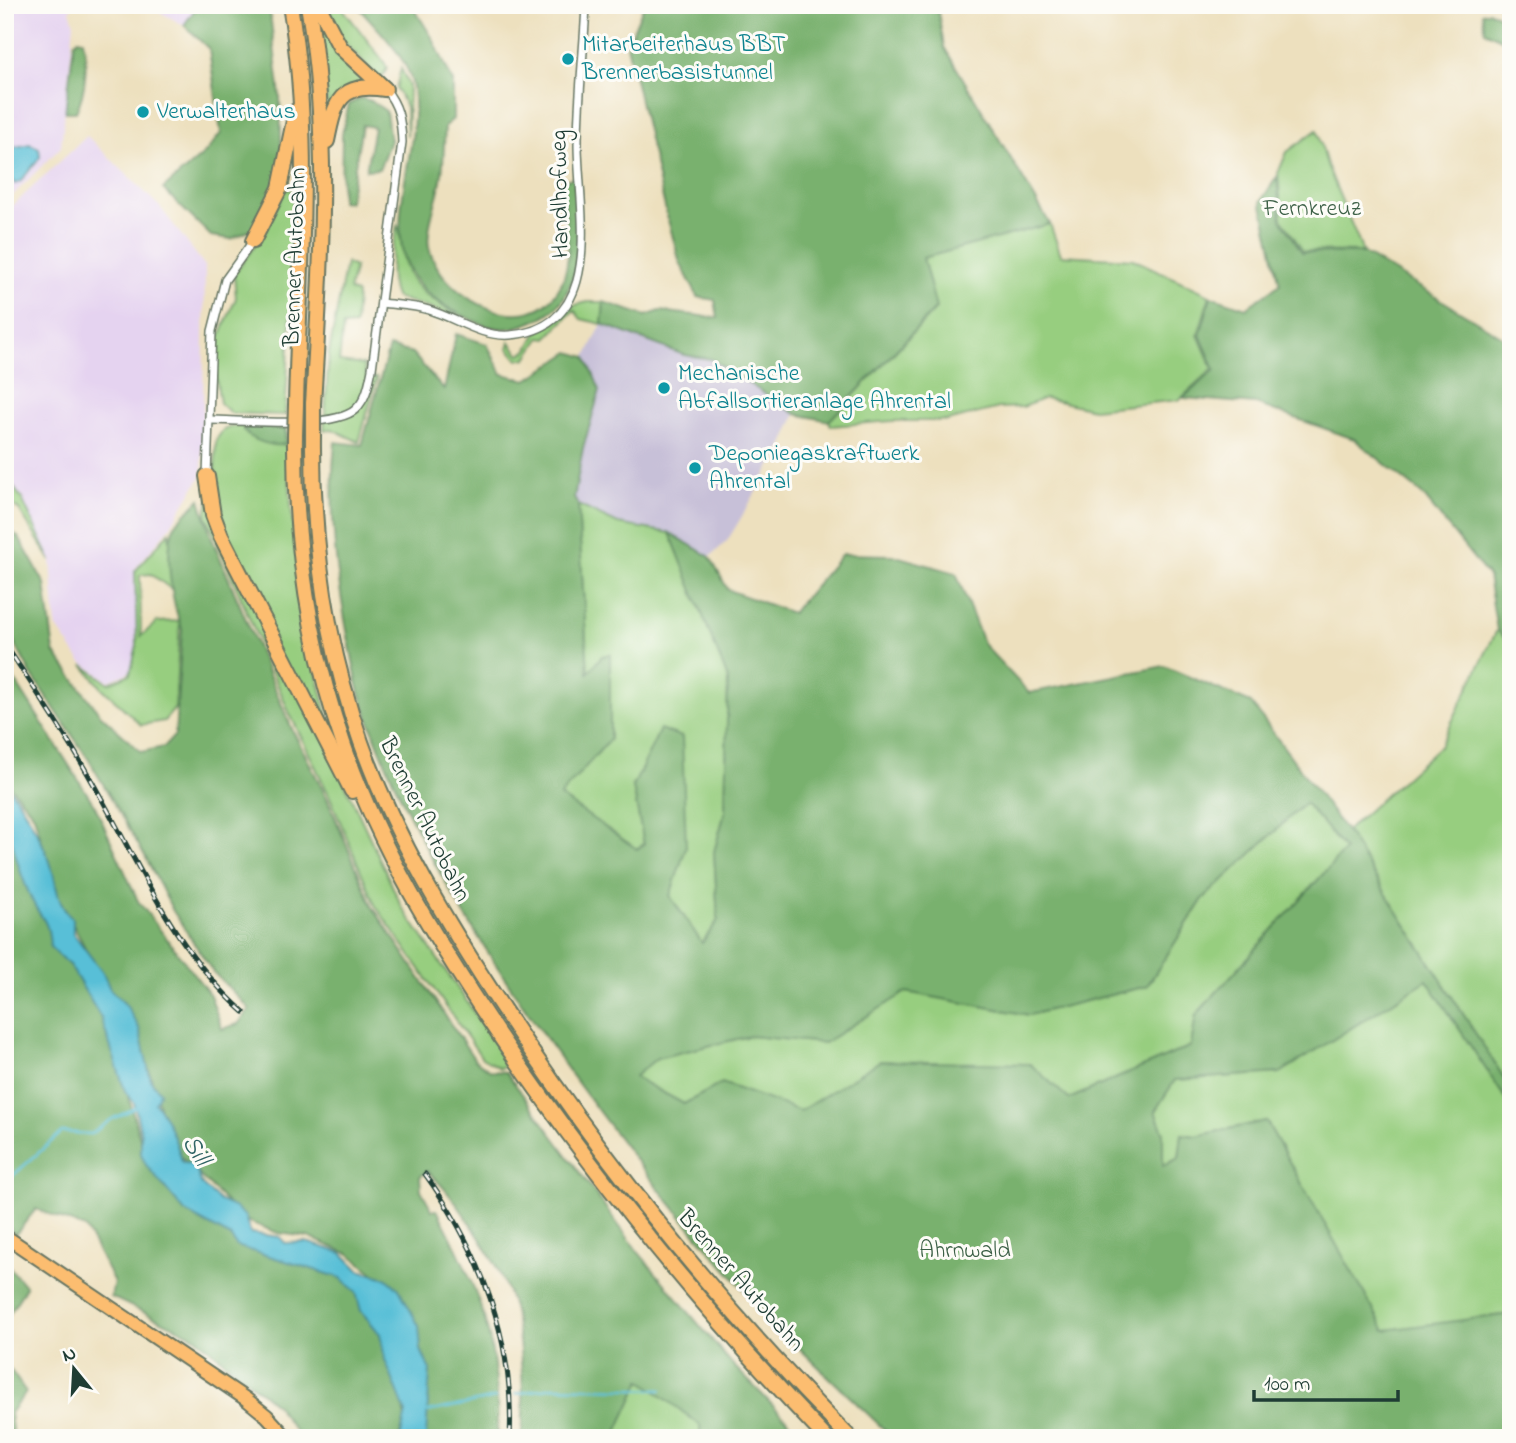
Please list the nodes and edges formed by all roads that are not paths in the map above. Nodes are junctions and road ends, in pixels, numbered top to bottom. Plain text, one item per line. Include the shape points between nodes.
1 (290, 5) edge
2 (308, 5) edge
3 (318, 5) edge
4 (586, 5) edge
5 (300, 82) junction
6 (385, 89) junction
7 (322, 163) junction
8 (253, 241) joint
9 (381, 303) junction
10 (209, 420) junction
11 (207, 476) joint
12 (381, 835) junction
13 (8, 1237) edge
14 (287, 1438) edge
15 (826, 1438) edge
16 (850, 1438) edge

1 - 5 highway, Brenner Autobahn
2 - 7 highway, Brenner Autobahn
3 - 6 highway via 340,47
4 - 9 street, Handlhofweg via 578,134 582,261 565,307 537,328 503,335 483,332 428,309
5 - 8 highway via 286,169
5 - 12 highway, Brenner Autobahn, bridge via 304,187 295,435 298,528 313,633 344,747
6 - 7 highway via 359,88 341,97
6 - 9 street via 396,103 402,142
7 - 16 highway, Brenner Autobahn, bridge via 313,404 319,566 336,656 368,760 417,869 527,1046 713,1287
8 - 10 street via 225,280 210,342
9 - 10 street via 368,387 361,403 348,415 327,420
10 - 11 street
11 - 12 highway via 221,536 353,792
12 - 15 highway, Brenner Autobahn via 445,951 549,1108 677,1272
13 - 14 main road via 246,1399

